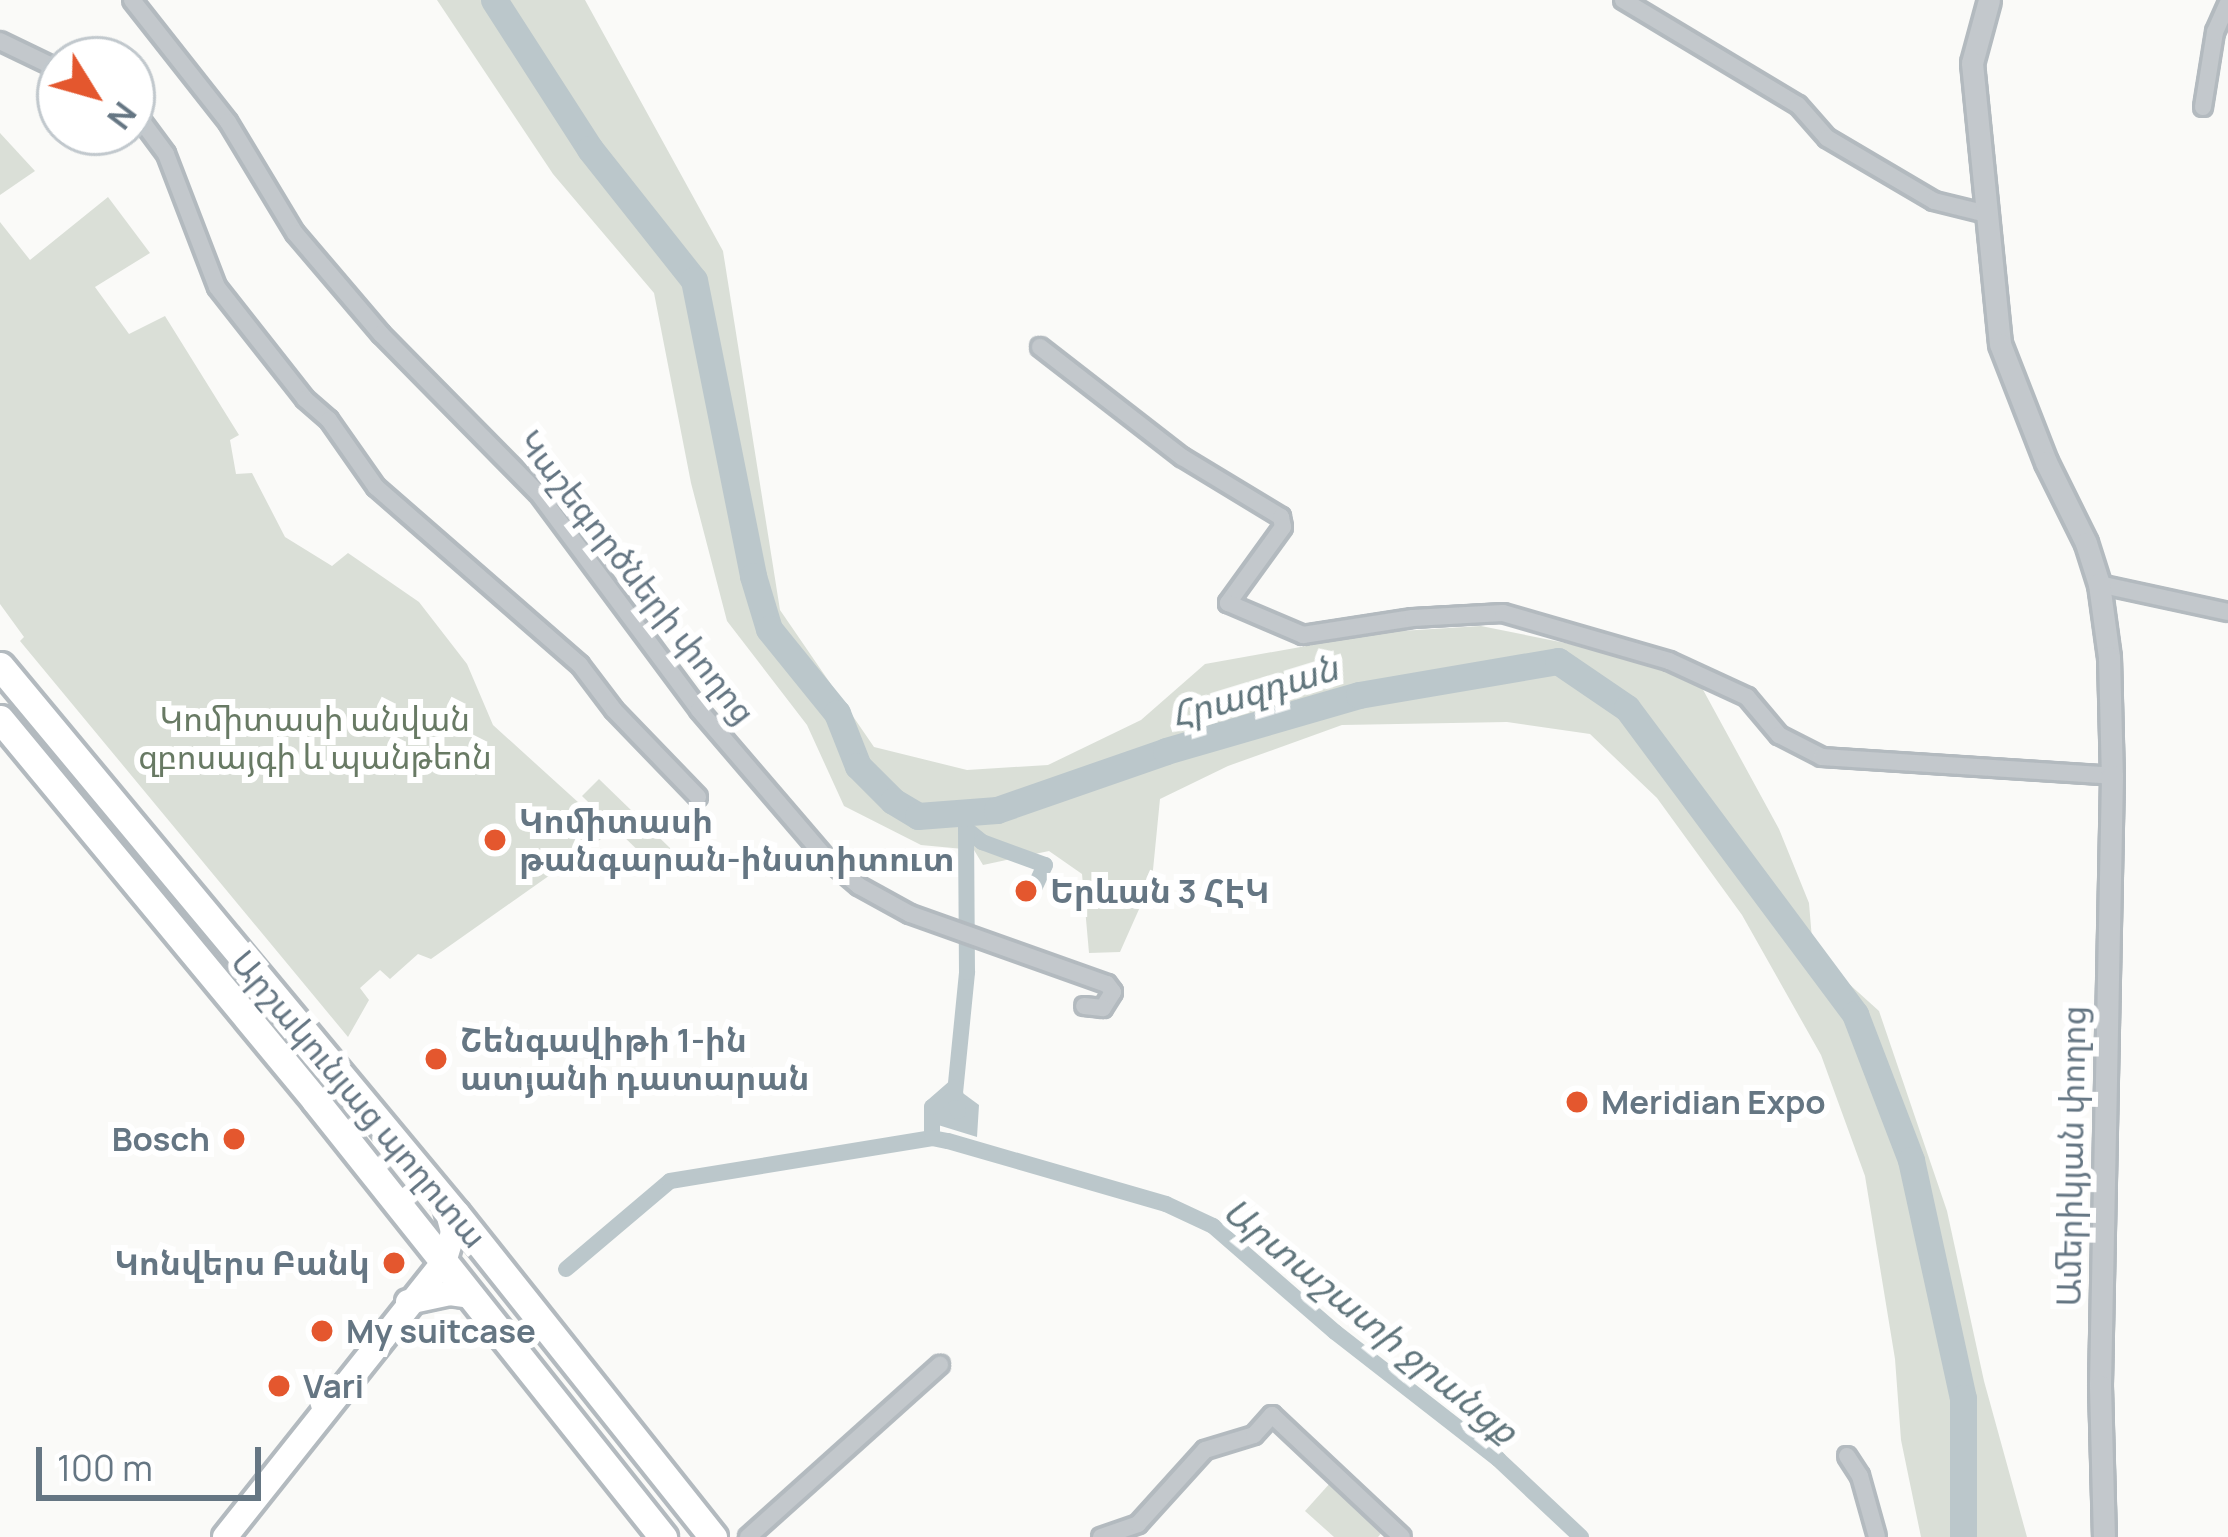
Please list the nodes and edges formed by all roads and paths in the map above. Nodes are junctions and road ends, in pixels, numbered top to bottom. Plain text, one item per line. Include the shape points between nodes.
1 (132, 0) edge
2 (1623, 0) edge
3 (1989, 0) edge
4 (2228, 3) edge
5 (0, 41) edge
6 (36, 58) edge
7 (2204, 107) dead end
8 (156, 140) edge
9 (1987, 214) junction
10 (1040, 347) dead end
11 (2099, 584) junction
12 (2228, 612) edge
13 (0, 666) edge
14 (0, 719) edge
15 (2112, 776) junction
16 (698, 797) dead end
17 (1084, 1006) dead end
18 (445, 1204) junction
19 (444, 1262) junction
20 (502, 1275) junction
21 (413, 1295) junction
22 (472, 1296) junction
23 (940, 1365) dead end
24 (1847, 1456) dead end
25 (225, 1537) edge
26 (663, 1537) edge
27 (713, 1537) edge
28 (748, 1537) edge
29 (1101, 1537) edge
30 (1402, 1537) edge
31 (1877, 1537) edge
32 (2104, 1537) edge

1 - 17 street, Կաշեգործների փողոց via 228,122 295,233 538,494 699,710 826,858 859,886 954,931 1113,992 1103,1008
2 - 9 street via 1798,104 1827,138 1934,201
3 - 9 street, Ամերիկյան փողոց via 1972,63
4 - 7 street via 2215,32
5 - 6 street
8 - 16 street via 218,287 376,487 580,665
9 - 11 street, Ամերիկյան փողոց via 2000,344
10 - 15 street via 1182,457 1281,518 1283,527 1228,603 1303,635 1503,613 1669,661 1747,697 1779,735 1822,757
11 - 12 street
11 - 15 street, Ամերիկյան փողոց
13 - 18 main road, Արշակունյաց պողոտա
14 - 19 main road, Արշակունյաց պողոտա
15 - 32 street, Ամերիկյան փողոց
18 - 19 main road via 453,1232
18 - 20 main road, Արշակունյաց պողոտա
19 - 20 main road
19 - 21 main road
19 - 22 main road, Արշակունյաց պողոտա
20 - 27 main road, Արշակունյաց պողոտա
21 - 22 main road
21 - 25 main road
22 - 26 main road, Արշակունյաց պողոտա
23 - 28 street
24 - 31 street
29 - 30 street via 1138,1525 1205,1450 1254,1435 1272,1415

